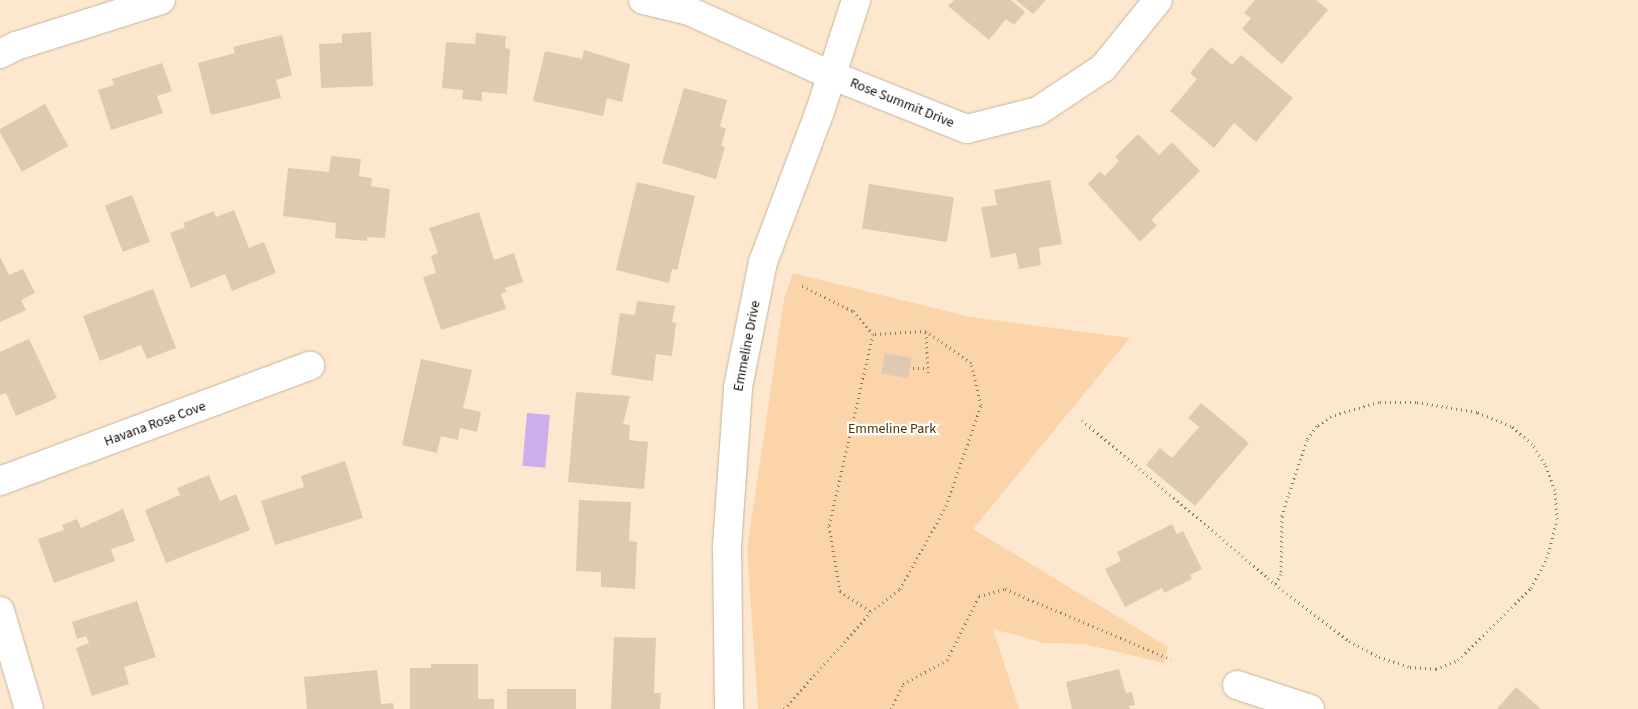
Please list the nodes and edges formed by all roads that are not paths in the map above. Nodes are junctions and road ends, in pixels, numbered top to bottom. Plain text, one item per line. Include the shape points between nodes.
1 (161, 0) edge
2 (643, 0) edge
3 (856, 0) edge
4 (1158, 0) edge
5 (0, 54) edge
6 (831, 75) junction
7 (310, 366) dead end
8 (0, 481) edge
9 (0, 611) edge
10 (1237, 685) dead end
11 (29, 709) edge
12 (729, 709) edge
13 (1310, 709) edge

1 - 5 street
2 - 6 street, Rose Summit Drive via 689,11
3 - 6 street, Emmeline Drive
4 - 6 street, Rose Summit Drive via 1103,68 1038,111 967,129
6 - 12 street, Emmeline Drive via 763,262 738,387 726,546
7 - 8 street, Havana Rose Cove
9 - 11 street
10 - 13 street

